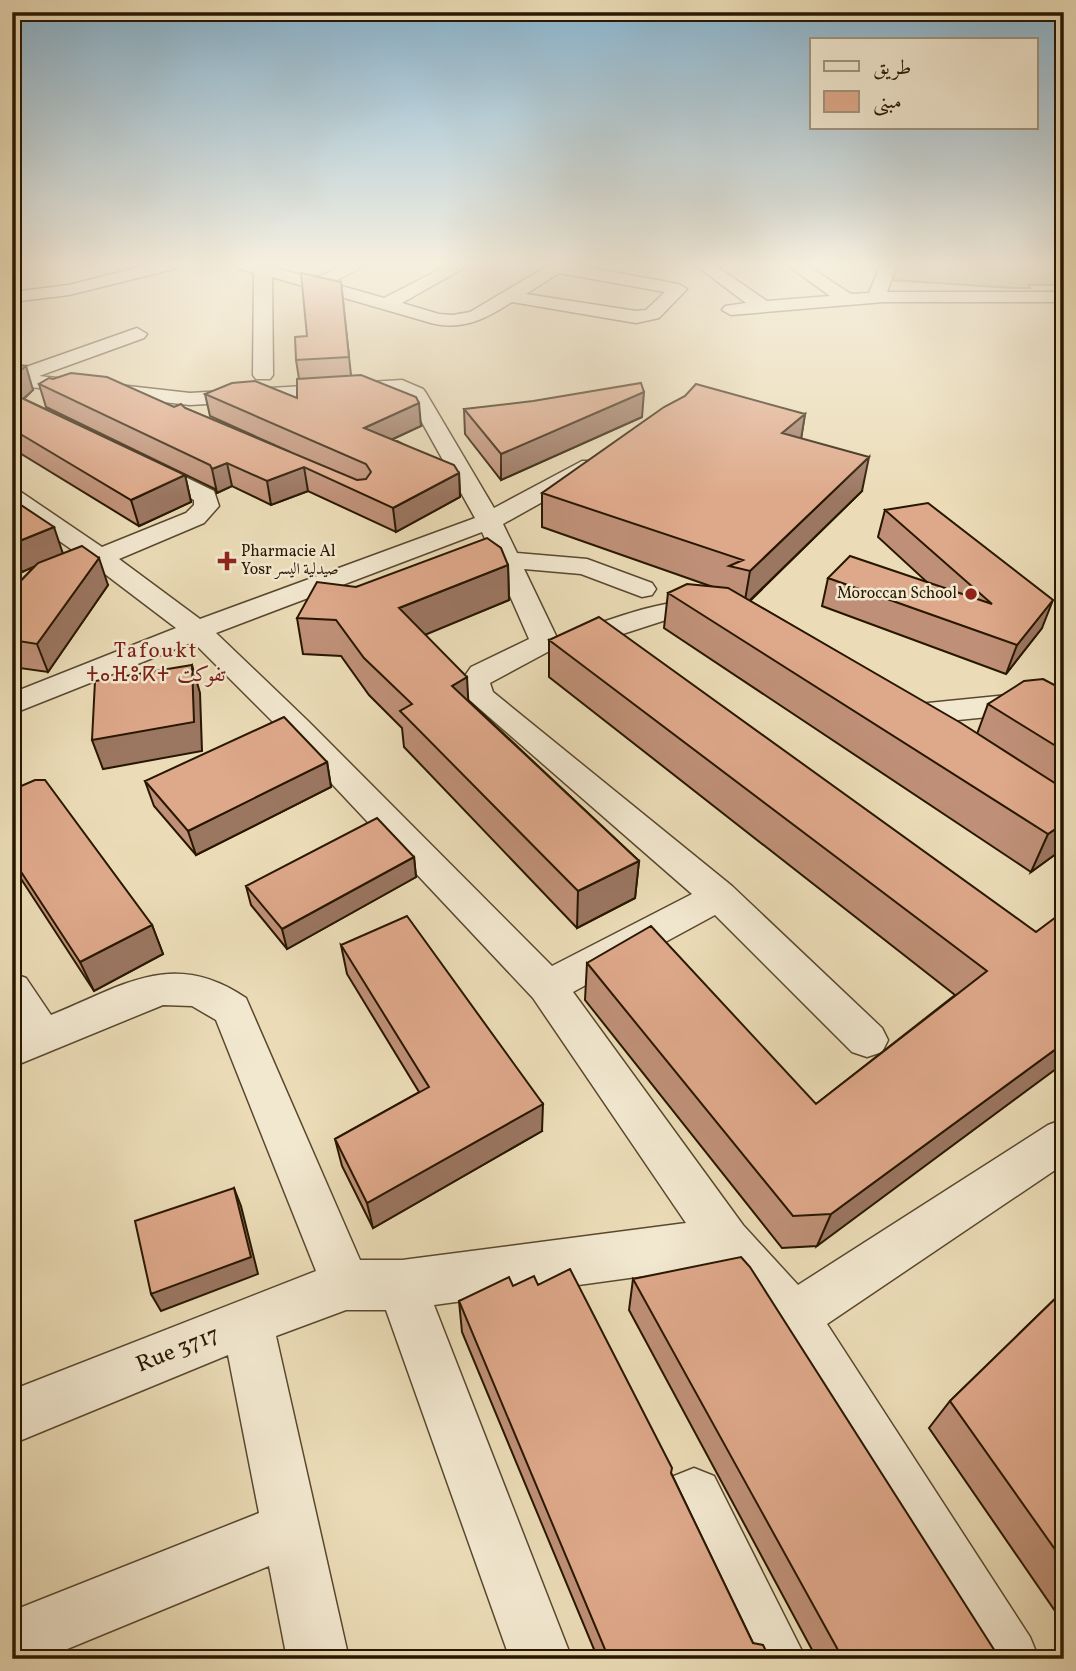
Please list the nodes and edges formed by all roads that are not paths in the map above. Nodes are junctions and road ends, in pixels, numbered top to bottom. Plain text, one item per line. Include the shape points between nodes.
1 (115, 342) edge
2 (263, 342) edge
3 (263, 375) dead end
4 (12, 379) edge
5 (60, 384) junction
6 (190, 399) junction
7 (29, 406) edge
8 (198, 423) edge
9 (612, 454) edge
10 (131, 460) edge
11 (12, 497) edge
12 (489, 521) junction
13 (99, 556) junction
14 (506, 560) junction
15 (642, 589) dead end
16 (12, 594) edge
17 (734, 615) edge
18 (197, 630) junction
19 (601, 632) junction
20 (545, 642) junction
21 (635, 657) edge
22 (12, 704) edge
23 (1064, 706) edge
24 (941, 737) edge
25 (719, 896) junction
26 (547, 987) junction
27 (12, 989) edge
28 (867, 1040) dead end
29 (27, 1043) edge
30 (1064, 1139) edge
31 (726, 1241) junction
32 (346, 1285) junction
33 (402, 1285) junction
34 (793, 1317) junction
35 (247, 1322) junction
36 (12, 1417) edge
37 (694, 1496) dead end
38 (291, 1529) junction
39 (12, 1641) edge
40 (318, 1659) edge
41 (541, 1659) edge
42 (775, 1659) edge
43 (1008, 1659) edge

1 - 4 street
2 - 3 street
4 - 5 street
5 - 6 street
5 - 7 street
6 - 8 street via 189,411
6 - 12 street via 411,388
9 - 12 street
10 - 13 street via 205,496 207,506 195,517
11 - 13 street
12 - 14 street
12 - 18 street
13 - 16 street
13 - 18 street
14 - 15 street via 587,567
14 - 20 street
17 - 19 street via 715,608 683,607
18 - 22 street
18 - 26 street
19 - 20 street
19 - 21 street
20 - 25 street via 482,673 475,683 480,696
23 - 24 street via 1037,702 896,708
25 - 26 street
25 - 28 street
26 - 31 street
27 - 29 street
29 - 32 street via 159,989 184,986 211,994 232,1010
30 - 34 street
31 - 33 street
31 - 34 street
32 - 33 street
32 - 35 street, Rue 3717
33 - 41 street
34 - 43 street
35 - 36 street, Rue 3717
35 - 38 street
37 - 42 street
38 - 39 street
38 - 40 street

